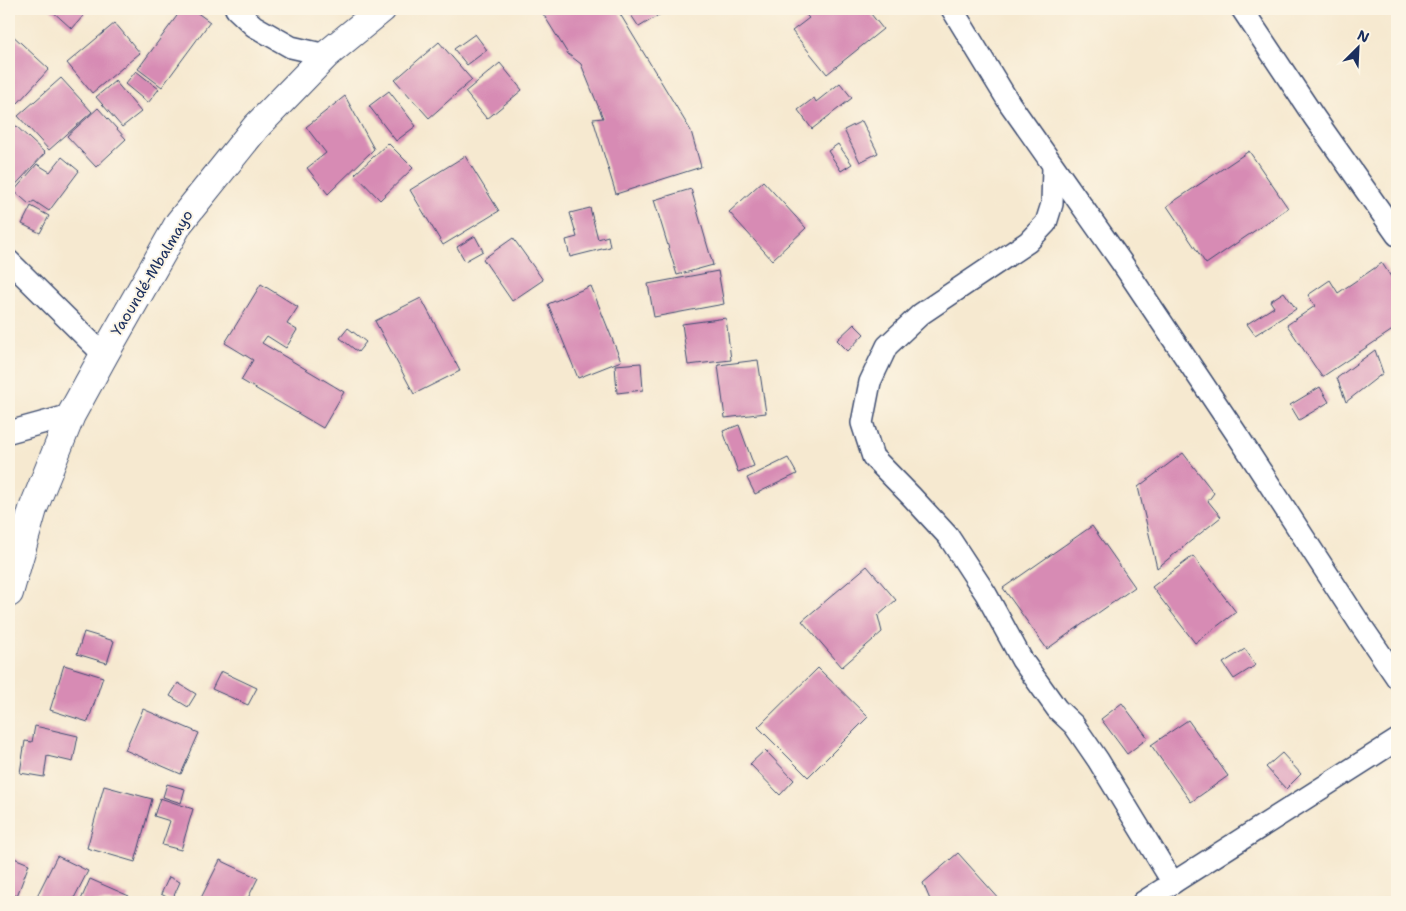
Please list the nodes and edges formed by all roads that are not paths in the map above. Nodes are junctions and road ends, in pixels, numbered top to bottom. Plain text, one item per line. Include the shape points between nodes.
1 (236, 9) edge
2 (382, 9) edge
3 (952, 9) edge
4 (1242, 9) edge
5 (326, 55) junction
6 (1053, 166) junction
7 (1397, 235) edge
8 (9, 261) edge
9 (104, 355) junction
10 (71, 415) junction
11 (9, 432) edge
12 (9, 593) edge
13 (1397, 678) edge
14 (1397, 740) edge
15 (1174, 883) junction
16 (1143, 902) edge

1 - 5 street via 254,26 291,47
2 - 5 highway, Yaoundé-Mbalmayo
3 - 6 street via 1010,104
4 - 7 street
5 - 9 highway, Yaoundé-Mbalmayo via 256,126 179,223
6 - 13 street via 1128,271
6 - 15 street via 1052,204 1046,223 1028,242 921,314 887,346 870,382 862,423 873,458 948,536 986,594 1022,660 1074,725
8 - 9 street
9 - 10 highway, Yaoundé-Mbalmayo
10 - 11 street
10 - 12 highway, Yaoundé-Mbalmayo via 33,509
14 - 15 street
15 - 16 street

